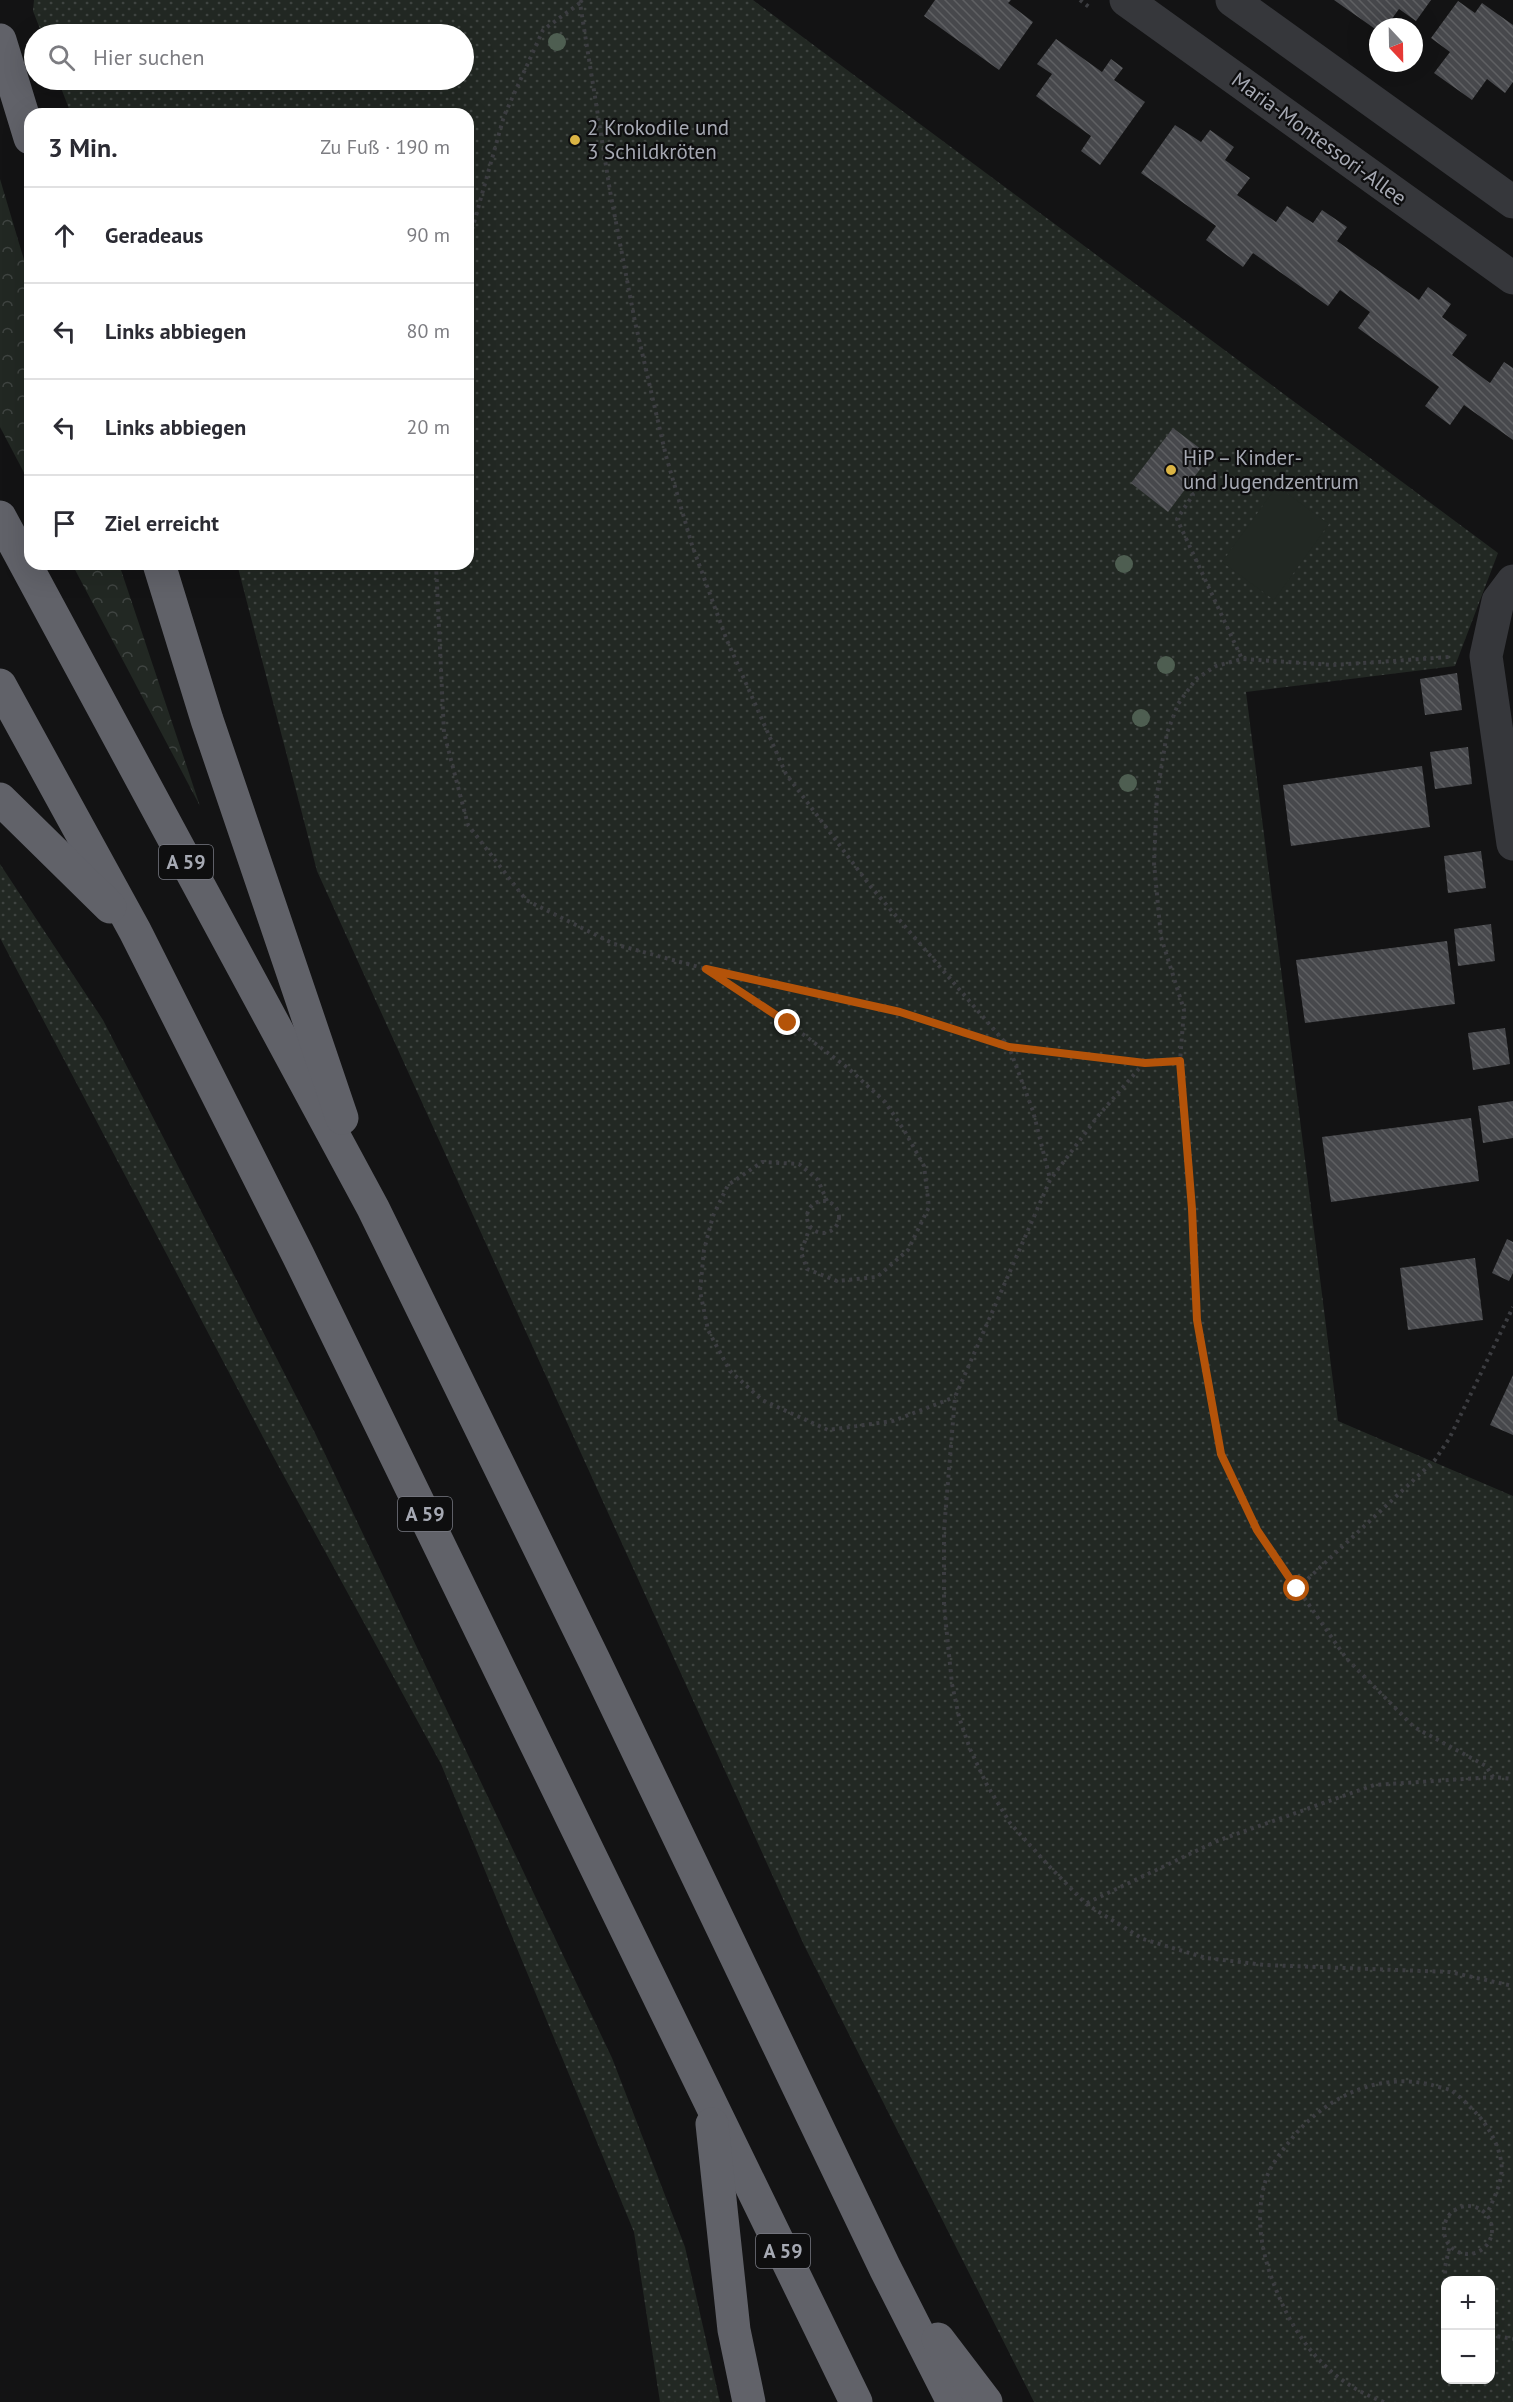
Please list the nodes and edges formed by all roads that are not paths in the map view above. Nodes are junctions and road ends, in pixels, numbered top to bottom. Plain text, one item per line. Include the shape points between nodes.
1 (1126, 0) edge
2 (1232, 0) edge
3 (0, 40) edge
4 (24, 118) edge
5 (1513, 202) edge
6 (1513, 278) edge
7 (0, 517) edge
8 (24, 561) edge
9 (29, 570) edge
10 (161, 570) edge
11 (1513, 581) edge
12 (0, 685) edge
13 (0, 799) edge
14 (1513, 844) edge
15 (135, 931) junction
16 (373, 1208) junction
17 (709, 2101) junction
18 (885, 2268) junction
19 (749, 2402) edge
20 (856, 2402) edge
21 (953, 2402) edge
22 (986, 2402) edge

1 - 6 street, Maria-Montessori-Allee
2 - 5 street
3 - 4 highway
7 - 8 highway, A 59
9 - 16 highway, A 59
10 - 16 highway via 207,720
11 - 14 street via 1498,602 1486,656
12 - 15 highway, A 59
13 - 15 highway
15 - 17 highway, A 59 via 298,1255
16 - 18 highway, A 59
17 - 19 highway via 734,2330
17 - 20 highway, A 59
18 - 21 highway, A 59
18 - 22 highway

